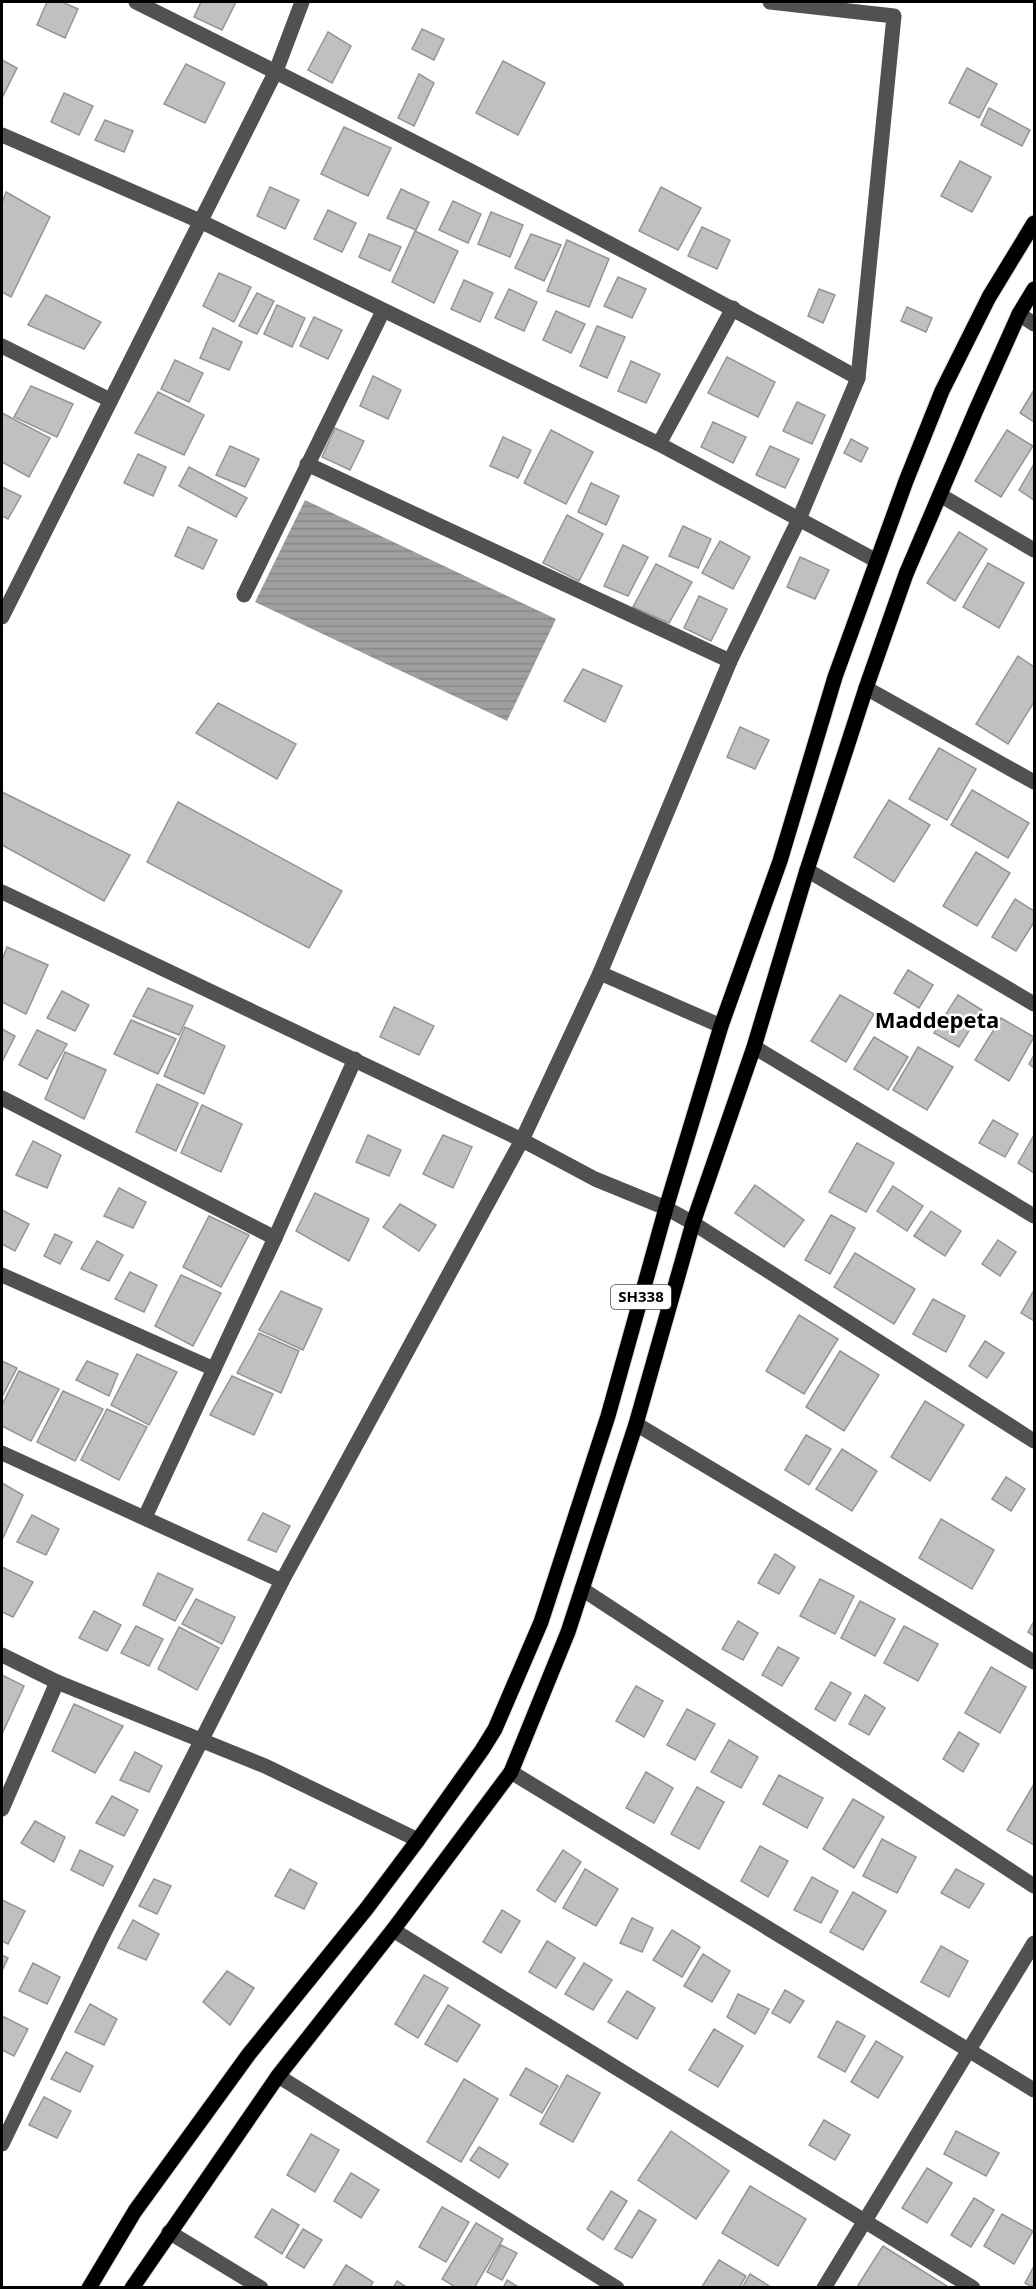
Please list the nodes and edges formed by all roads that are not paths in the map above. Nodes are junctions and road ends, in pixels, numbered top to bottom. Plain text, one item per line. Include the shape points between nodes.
1 (136, 2) edge
2 (302, 2) edge
3 (770, 2) edge
4 (895, 9) edge
5 (276, 71) junction
6 (2, 135) edge
7 (202, 222) junction
8 (1035, 223) edge
9 (1035, 289) edge
10 (733, 308) junction
11 (383, 311) junction
12 (1019, 314) junction
13 (1035, 324) edge
14 (2, 346) edge
15 (858, 378) junction
16 (110, 400) junction
17 (659, 444) junction
18 (307, 464) junction
19 (940, 495) junction
20 (798, 519) junction
21 (1035, 550) edge
22 (877, 561) junction
23 (244, 595) dead end
24 (2, 617) edge
25 (730, 661) junction
26 (866, 688) junction
27 (1035, 782) edge
28 (807, 870) junction
29 (2, 892) edge
30 (600, 973) junction
31 (1035, 1004) edge
32 (721, 1026) junction
33 (754, 1047) junction
34 (355, 1059) junction
35 (2, 1098) edge
36 (522, 1140) junction
37 (666, 1209) junction
38 (1035, 1216) edge
39 (693, 1223) junction
40 (275, 1238) junction
41 (2, 1275) edge
42 (214, 1369) junction
43 (636, 1424) junction
44 (1035, 1441) edge
45 (2, 1453) edge
46 (145, 1517) junction
47 (282, 1581) junction
48 (582, 1589) junction
49 (2, 1655) edge
50 (1035, 1662) edge
51 (57, 1682) junction
52 (201, 1740) junction
53 (512, 1772) junction
54 (2, 1809) edge
55 (418, 1840) junction
56 (1035, 1886) edge
57 (393, 1930) junction
58 (1035, 1943) edge
59 (969, 2051) junction
60 (278, 2076) junction
61 (1035, 2090) edge
62 (2, 2144) edge
63 (865, 2221) junction
64 (169, 2232) junction
65 (89, 2288) edge
66 (132, 2288) edge
67 (261, 2288) edge
68 (617, 2288) edge
69 (824, 2288) edge
70 (973, 2288) edge

1 - 5 street
2 - 5 street
3 - 4 street
4 - 15 street
5 - 7 street
5 - 10 street
6 - 7 street
7 - 11 street
7 - 16 street
8 - 22 main road, SH338 via 989,297 942,391
9 - 12 main road, SH338
10 - 15 street
10 - 17 street
11 - 17 street
11 - 18 street
12 - 13 street
12 - 19 main road, SH338
14 - 16 street
15 - 20 street
16 - 24 street
17 - 20 street
18 - 23 street
18 - 25 street
19 - 21 street
19 - 26 main road, SH338 via 906,574
20 - 22 street
20 - 25 street
22 - 32 main road, SH338 via 835,677 780,861
25 - 30 street
26 - 27 street
26 - 28 main road, SH338
28 - 31 street
28 - 33 main road, SH338
29 - 34 street
30 - 32 street
30 - 36 street
32 - 37 main road, SH338
33 - 38 street
33 - 39 main road, SH338
34 - 36 street
34 - 40 street
35 - 40 street
36 - 37 street via 595,1179
36 - 47 street
37 - 39 street
37 - 55 main road, SH338 via 608,1416 541,1622 495,1729
39 - 43 main road, SH338
39 - 44 street
40 - 42 street
41 - 42 street
42 - 46 street
43 - 48 main road, SH338
43 - 50 street
45 - 46 street
46 - 47 street
47 - 52 street
48 - 53 main road, SH338
48 - 56 street
49 - 51 street
51 - 52 street
51 - 54 street
52 - 55 street via 265,1766
52 - 62 street
53 - 57 main road, SH338
53 - 59 street
55 - 65 main road, SH338 via 249,2054 135,2211
57 - 60 main road, SH338
57 - 63 street
58 - 59 street
59 - 61 street
59 - 63 street
60 - 64 main road, SH338
60 - 68 street
63 - 69 street
63 - 70 street
64 - 66 main road, SH338
64 - 67 street

